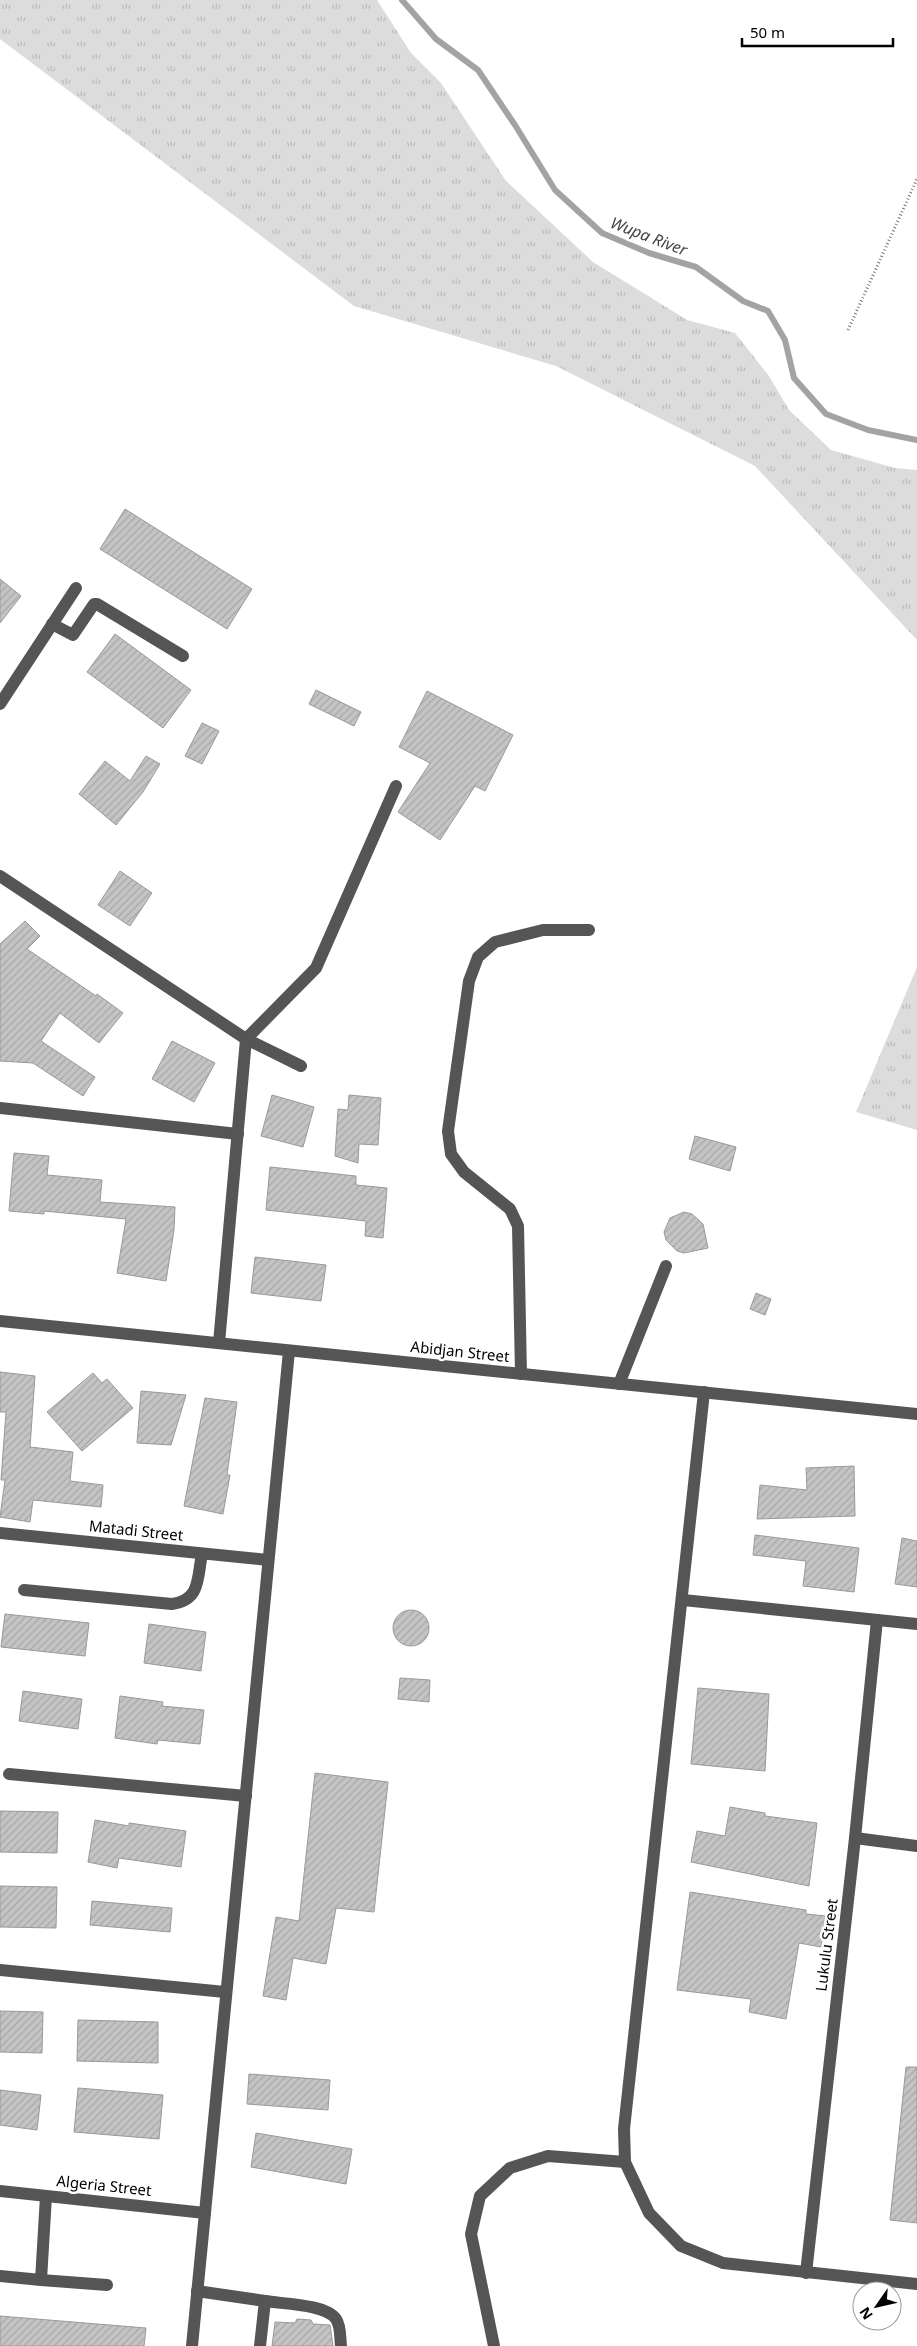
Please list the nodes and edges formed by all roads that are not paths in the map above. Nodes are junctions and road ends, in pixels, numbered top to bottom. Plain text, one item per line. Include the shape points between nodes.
1 (76, 588) dead end
2 (52, 624) junction
3 (183, 656) dead end
4 (0, 704) edge
5 (396, 786) dead end
6 (0, 876) edge
7 (589, 930) dead end
8 (246, 1039) junction
9 (301, 1066) dead end
10 (0, 1108) edge
11 (238, 1134) junction
12 (666, 1266) dead end
13 (0, 1321) edge
14 (219, 1343) junction
15 (289, 1351) junction
16 (520, 1374) junction
17 (619, 1384) junction
18 (704, 1392) junction
19 (917, 1414) edge
20 (0, 1533) edge
21 (202, 1554) junction
22 (268, 1560) junction
23 (24, 1590) dead end
24 (683, 1600) junction
25 (877, 1620) junction
26 (917, 1624) edge
27 (8, 1774) dead end
28 (246, 1796) junction
29 (855, 1838) junction
30 (917, 1846) edge
31 (0, 1970) edge
32 (225, 1992) junction
33 (625, 2162) junction
34 (0, 2191) edge
35 (46, 2196) junction
36 (204, 2213) junction
37 (806, 2273) junction
38 (0, 2276) edge
39 (41, 2280) junction
40 (917, 2284) edge
41 (108, 2285) dead end
42 (197, 2291) junction
43 (265, 2302) junction
44 (192, 2346) edge
45 (260, 2346) edge
46 (340, 2346) edge
47 (494, 2346) edge

1 - 2 street
2 - 3 street via 73,635 96,604
2 - 4 street
5 - 8 street via 316,968
6 - 8 street
7 - 16 street via 543,930 495,942 478,957 469,981 448,1131 451,1154 464,1172 510,1210 518,1226
8 - 9 street
8 - 11 street
10 - 11 street
11 - 14 street
12 - 17 street
13 - 14 street, Abidjan Street
14 - 15 street, Abidjan Street
15 - 16 street, Abidjan Street
15 - 22 street
16 - 17 street, Abidjan Street
17 - 18 street, Abidjan Street
18 - 19 street, Abidjan Street
18 - 24 street
20 - 21 street, Matadi Street
21 - 22 street, Matadi Street
21 - 23 street via 194,1592 184,1602 172,1604
22 - 28 street
24 - 25 street
24 - 33 street via 624,2129
25 - 26 street
25 - 29 street, Lukulu Street
27 - 28 street
28 - 32 street
29 - 30 street
29 - 37 street, Lukulu Street
31 - 32 street
32 - 36 street
33 - 37 street via 649,2214 681,2246 723,2263
33 - 47 street via 548,2156 510,2168 480,2196 471,2234
34 - 35 street, Algeria Street
35 - 36 street, Algeria Street
35 - 39 street
36 - 42 street
37 - 40 street
38 - 39 street
39 - 41 street
42 - 43 street
42 - 44 street
43 - 45 street
43 - 46 street via 317,2308 330,2313 336,2320

